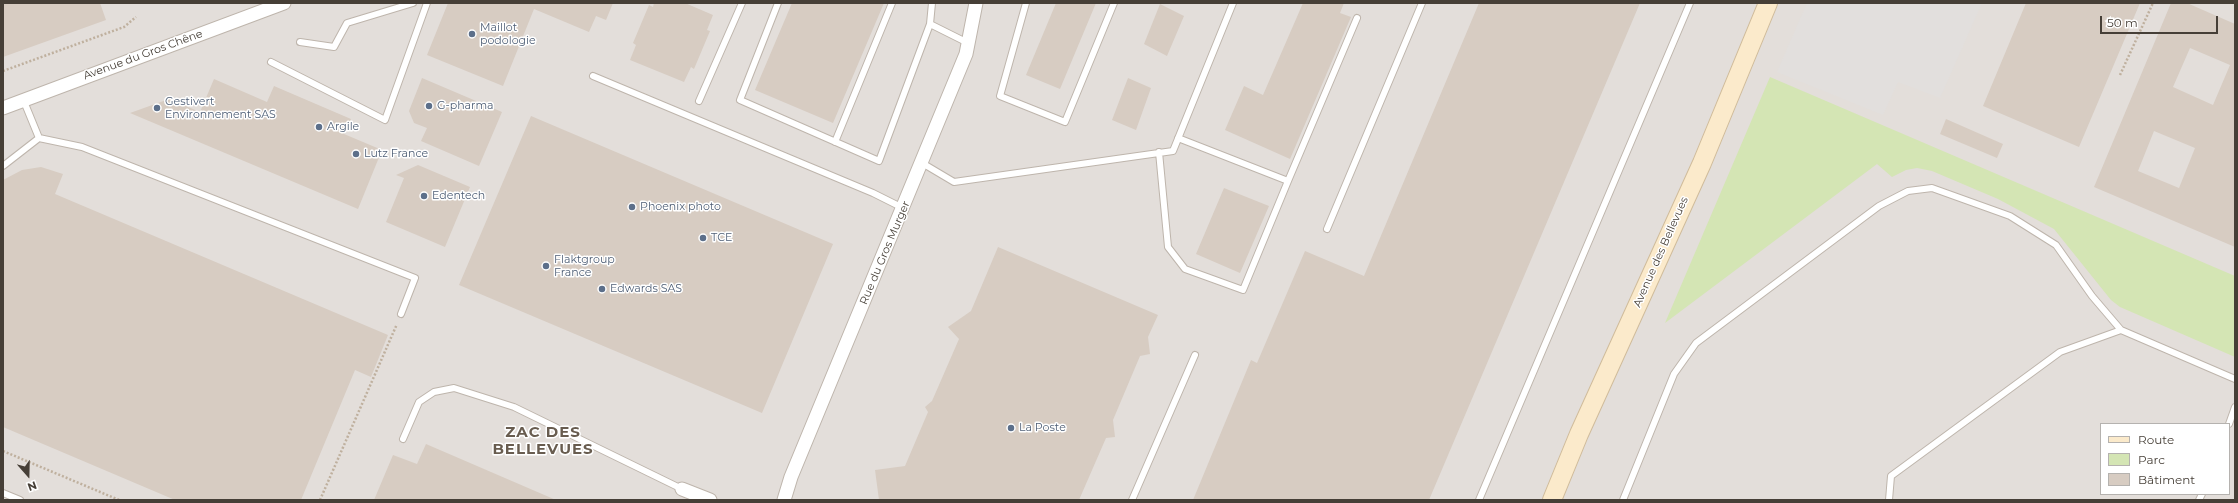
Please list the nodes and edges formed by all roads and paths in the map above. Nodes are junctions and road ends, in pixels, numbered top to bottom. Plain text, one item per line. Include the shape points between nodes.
1 (284, 3) edge
2 (413, 3) edge
3 (427, 3) edge
4 (742, 3) edge
5 (778, 3) edge
6 (892, 3) edge
7 (932, 3) edge
8 (976, 3) edge
9 (1026, 3) edge
10 (1114, 3) edge
11 (1233, 3) edge
12 (1422, 3) edge
13 (1690, 3) edge
14 (1768, 3) edge
15 (2153, 3) edge
16 (136, 17) dead end
17 (1357, 18) dead end
18 (930, 24) junction
19 (300, 42) dead end
20 (968, 43) junction
21 (271, 62) dead end
22 (3, 71) edge
23 (2120, 75) dead end
24 (593, 76) dead end
25 (23, 99) junction
26 (699, 101) dead end
27 (3, 108) edge
28 (39, 138) junction
29 (1178, 138) junction
30 (836, 142) junction
31 (1159, 152) junction
32 (922, 163) junction
33 (3, 166) edge
34 (1288, 181) junction
35 (903, 208) junction
36 (1327, 229) dead end
37 (401, 314) joint
38 (2121, 330) junction
39 (1195, 355) dead end
40 (2235, 380) edge
41 (2235, 407) edge
42 (2228, 423) edge
43 (402, 439) dead end
44 (3, 451) edge
45 (682, 489) joint
46 (3, 493) edge
47 (20, 500) edge
48 (119, 500) edge
49 (320, 500) edge
50 (710, 500) edge
51 (784, 500) edge
52 (1132, 500) edge
53 (1479, 500) edge
54 (1552, 500) edge
55 (1622, 500) edge
56 (1889, 500) edge

1 - 25 street, Avenue du Gros Chêne
2 - 19 lane via 347,23 334,47
3 - 21 lane via 385,120
4 - 26 lane
5 - 30 lane via 740,100
6 - 30 lane
7 - 18 lane
8 - 20 street, Rue du Gros Murger
9 - 10 lane via 1000,96 1065,122
11 - 29 lane
12 - 36 lane
13 - 53 lane
14 - 54 street, Avenue des Bellevues via 1702,163 1579,434
15 - 23 path
16 - 22 path via 124,27
17 - 34 lane
18 - 20 lane
18 - 30 lane via 879,161
20 - 32 street, Rue du Gros Murger via 966,54
24 - 35 lane via 873,193
25 - 27 street, Avenue du Gros Chêne
25 - 28 lane
28 - 33 lane
28 - 37 lane via 82,147 415,278
29 - 31 lane via 1173,150
29 - 34 lane
31 - 32 lane via 954,182
31 - 34 lane via 1168,247 1185,269 1243,290
32 - 35 street, Rue du Gros Murger
35 - 51 street, Rue du Gros Murger via 791,477
37 - 49 path
38 - 40 lane
38 - 55 lane via 2092,296 2056,245 2010,216 1932,188 1908,191 1879,206 1696,343 1674,374
38 - 56 lane via 2060,352 1903,467 1891,476
39 - 52 lane
41 - 42 lane
43 - 45 lane via 419,402 434,392 454,388 514,407
44 - 48 path
45 - 50 street
46 - 47 lane

